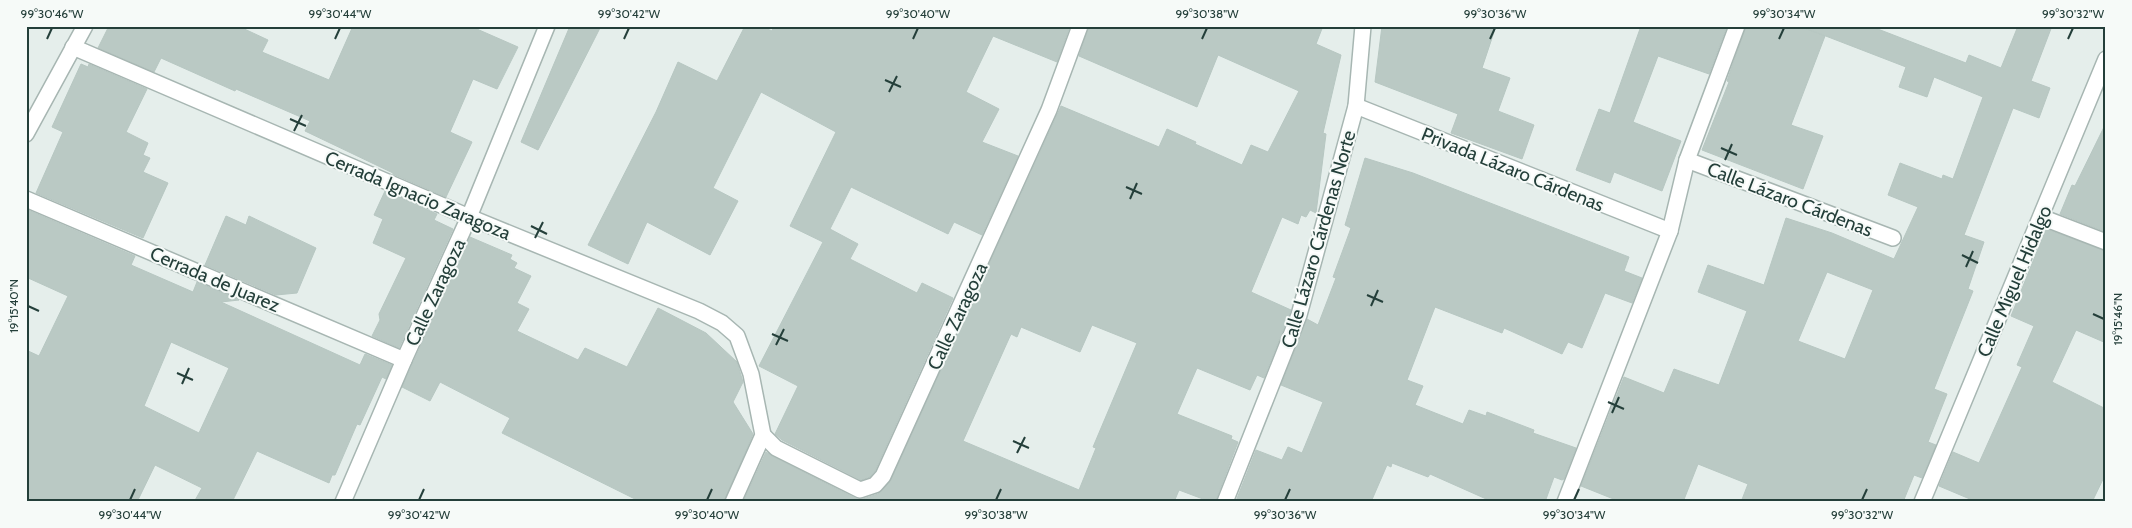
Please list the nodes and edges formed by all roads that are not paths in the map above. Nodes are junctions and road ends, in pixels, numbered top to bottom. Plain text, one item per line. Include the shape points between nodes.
1 (85, 26) edge
2 (547, 26) edge
3 (1080, 26) edge
4 (1364, 26) edge
5 (1737, 26) edge
6 (73, 47) junction
7 (2106, 59) edge
8 (1356, 106) junction
9 (26, 134) edge
10 (1688, 160) junction
11 (26, 199) edge
12 (469, 217) junction
13 (2041, 217) junction
14 (1670, 231) junction
15 (1893, 238) dead end
16 (2106, 242) edge
17 (404, 360) junction
18 (763, 435) junction
19 (343, 502) edge
20 (733, 502) edge
21 (1225, 502) edge
22 (1565, 502) edge
23 (1922, 502) edge

1 - 6 street
2 - 12 street, Calle Zaragoza
3 - 18 street, Calle Zaragoza via 1042,128 883,476 875,485 860,490 776,448
4 - 8 street, Calle Lázaro Cárdenas Norte
5 - 10 street
6 - 9 street
6 - 12 street, Cerrada Ignacio Zaragoza
7 - 13 street, Calle Miguel Hidalgo
8 - 14 street, Privada Lázaro Cárdenas
8 - 21 street, Calle Lázaro Cárdenas Norte via 1299,315
10 - 14 street
10 - 15 street, Calle Lázaro Cárdenas
11 - 17 street, Cerrada de Juarez
12 - 17 street, Calle Zaragoza
12 - 18 street, Cerrada Ignacio Zaragoza via 699,311 722,324 737,336 743,351
13 - 16 street
13 - 23 street, Calle Miguel Hidalgo
14 - 22 street
17 - 19 street, Calle Zaragoza
18 - 20 street

